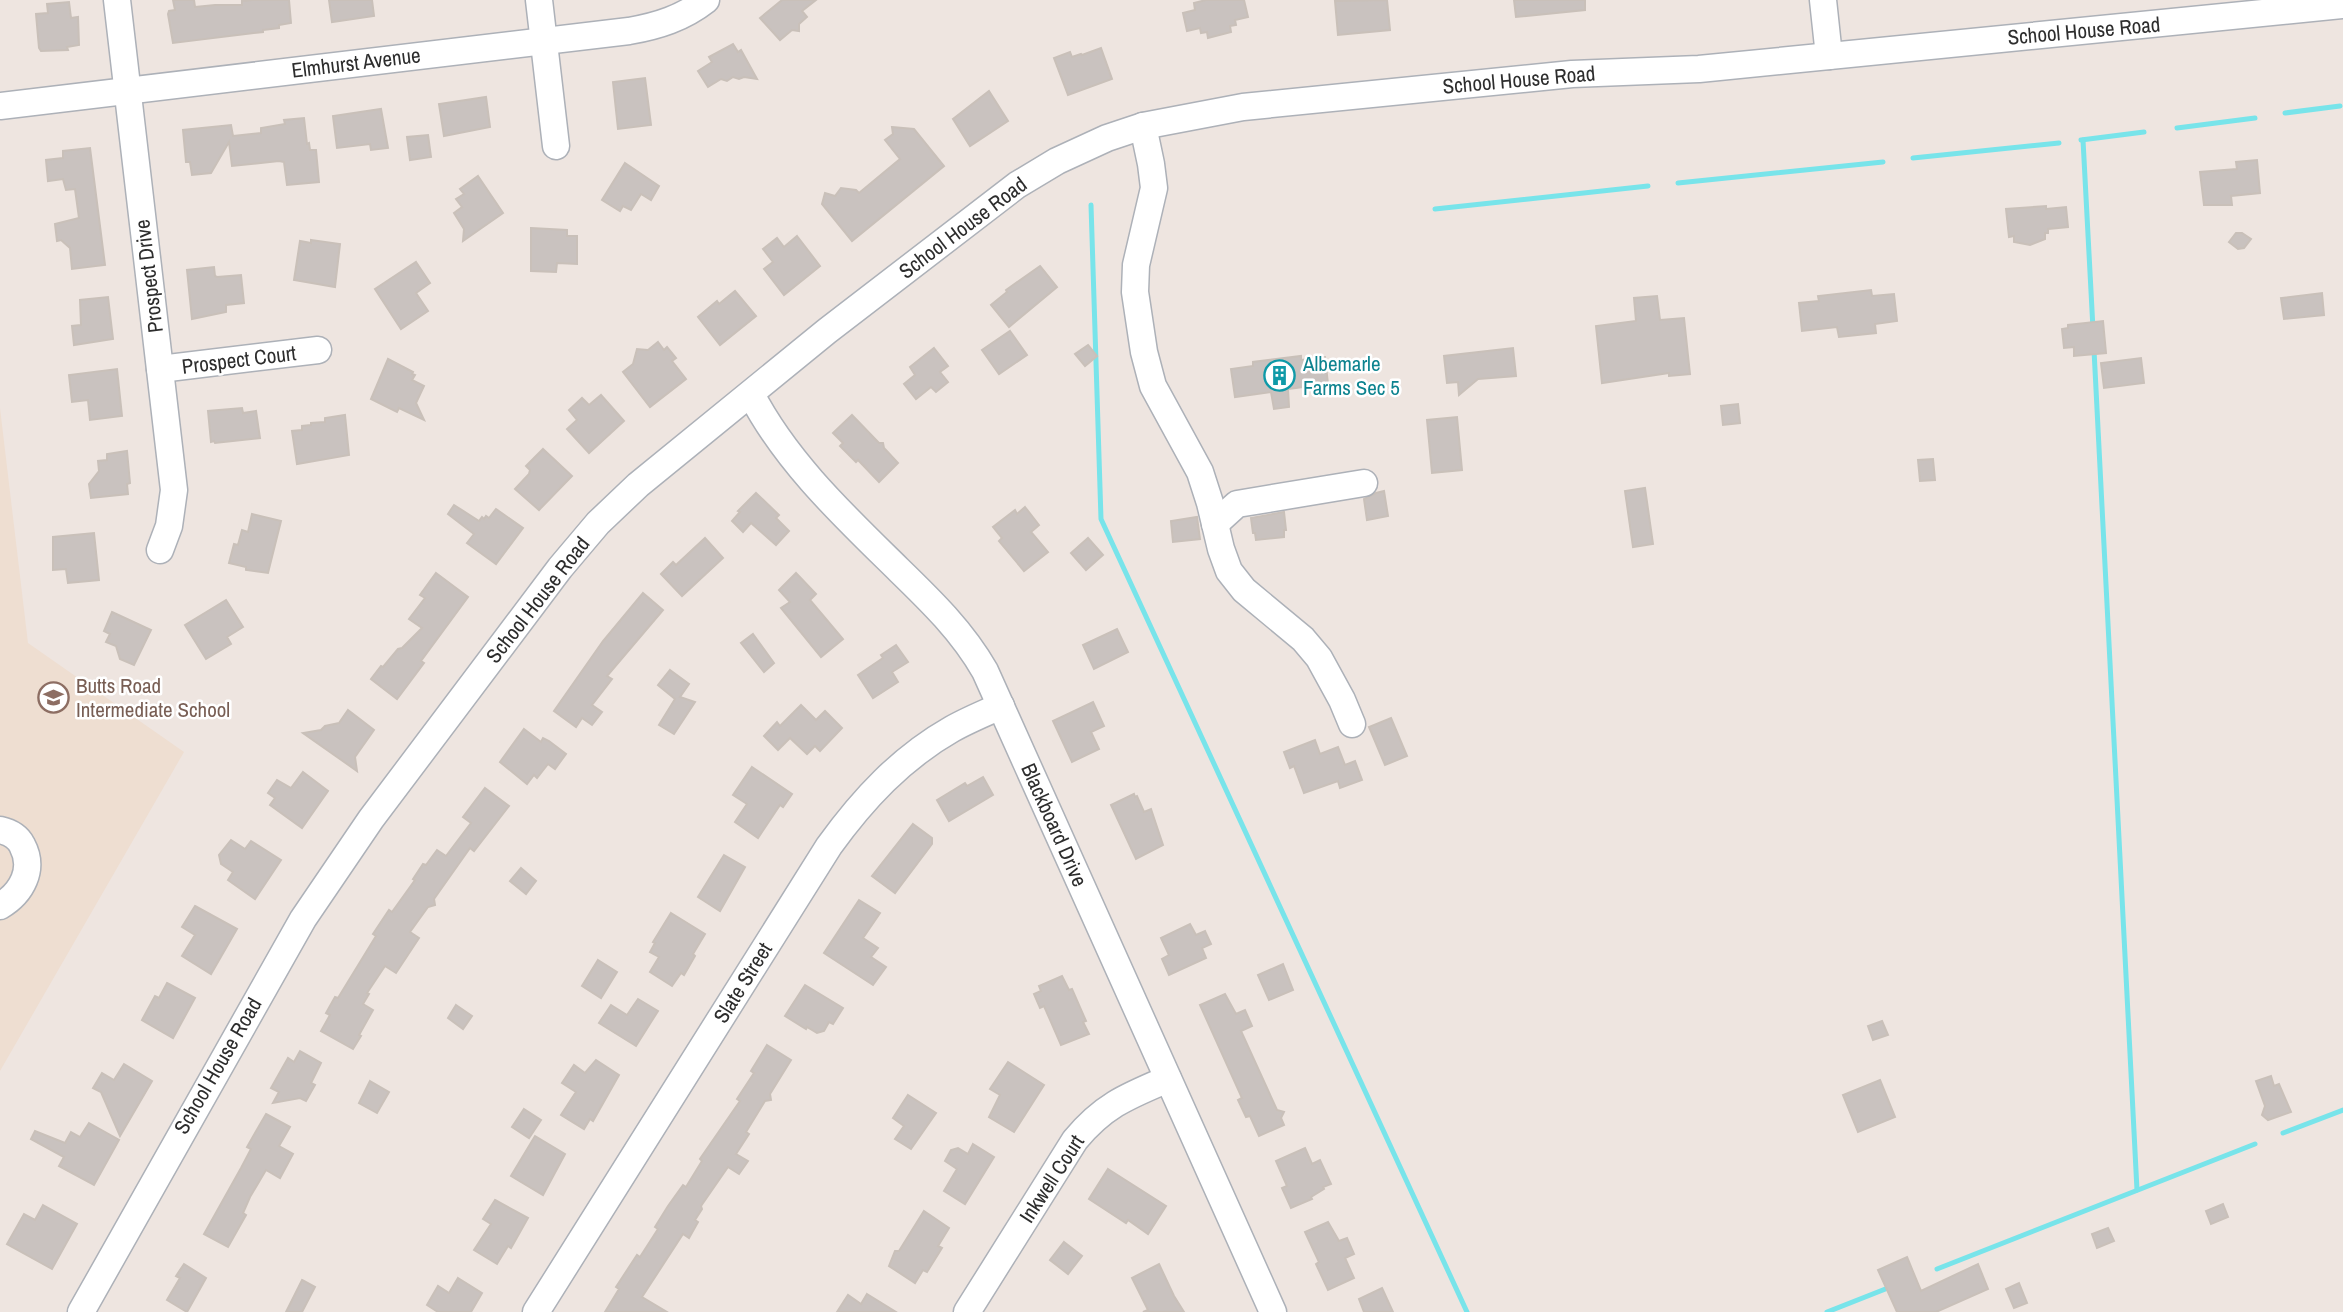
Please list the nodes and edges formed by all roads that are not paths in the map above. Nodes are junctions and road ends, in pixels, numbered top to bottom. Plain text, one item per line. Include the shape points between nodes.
1 (117, 0) edge
2 (539, 0) edge
3 (706, 0) edge
4 (1823, 0) edge
5 (2343, 5) edge
6 (544, 41) junction
7 (1829, 56) junction
8 (128, 90) junction
9 (0, 106) edge
10 (1143, 126) junction
11 (556, 146) dead end
12 (318, 350) dead end
13 (160, 369) junction
14 (751, 394) junction
15 (1364, 483) dead end
16 (1215, 524) junction
17 (160, 550) dead end
18 (1001, 706) junction
19 (1352, 724) dead end
20 (0, 830) edge
21 (0, 906) edge
22 (1168, 1079) junction
23 (81, 1312) edge
24 (536, 1312) edge
25 (967, 1312) edge
26 (1273, 1312) edge

1 - 8 street, Prospect Drive
2 - 6 street
3 - 6 street, Elmhurst Avenue via 652,27
4 - 7 street
5 - 7 street, School House Road
6 - 8 street, Elmhurst Avenue
6 - 11 street
7 - 10 street, School House Road via 1699,69 1572,74 1243,107
8 - 9 street, Elmhurst Avenue
8 - 13 street, Prospect Drive
10 - 14 street, School House Road via 1088,146 1017,185
10 - 16 street via 1154,188 1136,265 1143,342 1153,386 1200,472
12 - 13 street, Prospect Court
13 - 17 street, Prospect Drive via 174,490
14 - 18 street, Blackboard Drive via 770,428 805,473 959,632
14 - 23 street, School House Road via 598,523 372,819 288,944
15 - 16 street via 1237,503
16 - 19 street via 1229,571 1319,658
18 - 22 street, Blackboard Drive
18 - 24 street, Slate Street via 952,729 905,760 854,811
20 - 21 street via 19,839 29,857 27,876 19,890
22 - 25 street, Inkwell Court via 1116,1102 1088,1124
22 - 26 street, Blackboard Drive

